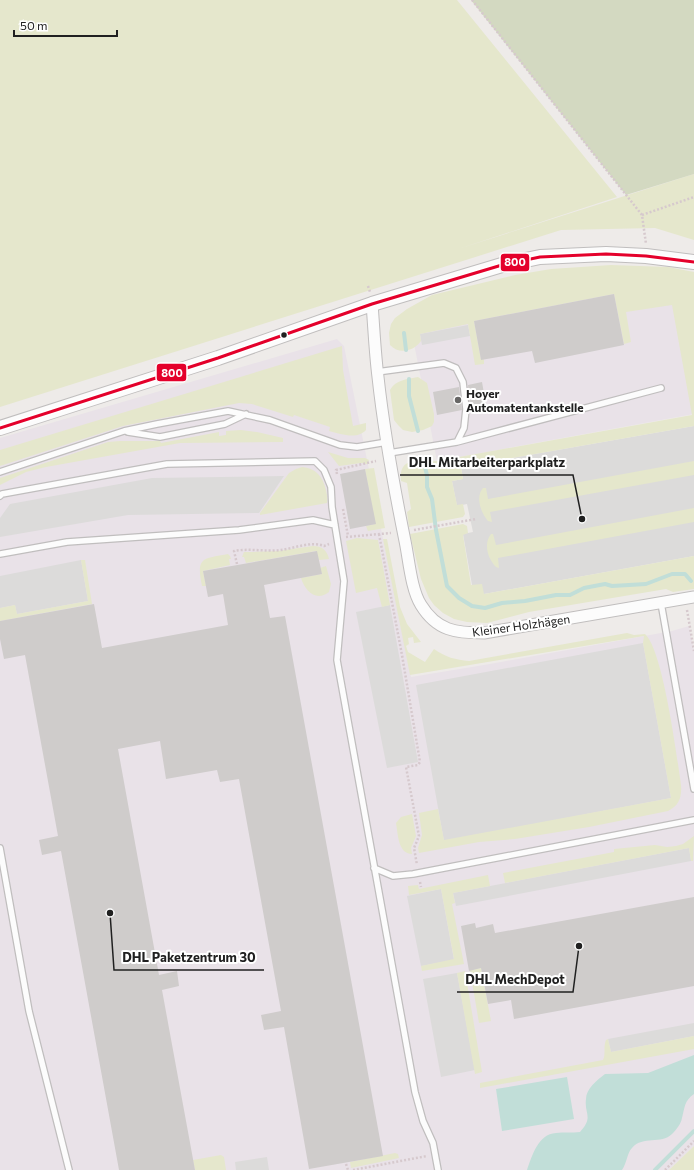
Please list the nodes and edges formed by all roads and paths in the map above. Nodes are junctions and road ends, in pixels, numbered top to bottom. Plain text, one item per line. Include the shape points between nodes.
1 (472, 0) edge
2 (694, 198) edge
3 (642, 215) junction
4 (646, 256) junction
5 (694, 262) edge
6 (372, 304) junction
7 (377, 372) junction
8 (661, 388) dead end
9 (247, 414) junction
10 (0, 428) edge
11 (124, 431) junction
12 (458, 442) junction
13 (388, 447) junction
14 (376, 461) dead end
15 (0, 472) edge
16 (338, 477) dead end
17 (0, 496) edge
18 (343, 507) dead end
19 (476, 519) dead end
20 (335, 524) junction
21 (424, 528) dead end
22 (379, 534) junction
23 (385, 534) dead end
24 (348, 536) junction
25 (338, 541) junction
26 (0, 554) edge
27 (237, 564) dead end
28 (689, 597) edge
29 (661, 603) junction
30 (694, 651) edge
31 (694, 789) edge
32 (694, 820) edge
33 (0, 848) edge
34 (374, 868) junction
35 (418, 873) junction
36 (422, 887) dead end
37 (694, 1142) edge
38 (435, 1154) junction
39 (346, 1164) dead end
40 (69, 1170) edge
41 (348, 1170) edge
42 (353, 1170) edge
43 (438, 1170) edge
44 (665, 1170) edge

1 - 3 path
2 - 3 path
3 - 4 path
4 - 5 street
4 - 6 street via 606,254 540,257 495,267
6 - 7 street, Kleiner Holzhägen
6 - 10 street via 210,361
7 - 12 lane via 444,363 456,368 463,382 466,410 464,428
7 - 13 street, Kleiner Holzhägen
8 - 12 lane
9 - 11 lane via 228,411
9 - 11 lane via 225,424 160,437
9 - 13 lane via 340,445
11 - 15 lane
12 - 13 lane
13 - 29 street, Kleiner Holzhägen via 414,586 421,605 433,620 445,628 462,633 484,633
14 - 16 path via 336,470
17 - 20 lane via 167,464 315,461 324,470 331,486
18 - 24 path
19 - 21 path
20 - 25 lane
20 - 26 lane via 313,520 239,530 67,542
22 - 23 path
22 - 24 path
22 - 35 path via 420,762 418,765 406,767 418,836 414,848
24 - 25 path
25 - 27 path via 324,546 317,543 280,550 234,551
25 - 34 lane via 344,581 337,660
28 - 29 street, Kleiner Holzhägen
28 - 30 path
29 - 31 lane
32 - 35 lane
33 - 40 lane via 29,1012
34 - 35 lane via 393,876
34 - 38 lane via 416,1092
35 - 36 path
37 - 44 path
38 - 42 path
38 - 43 lane
39 - 41 path

